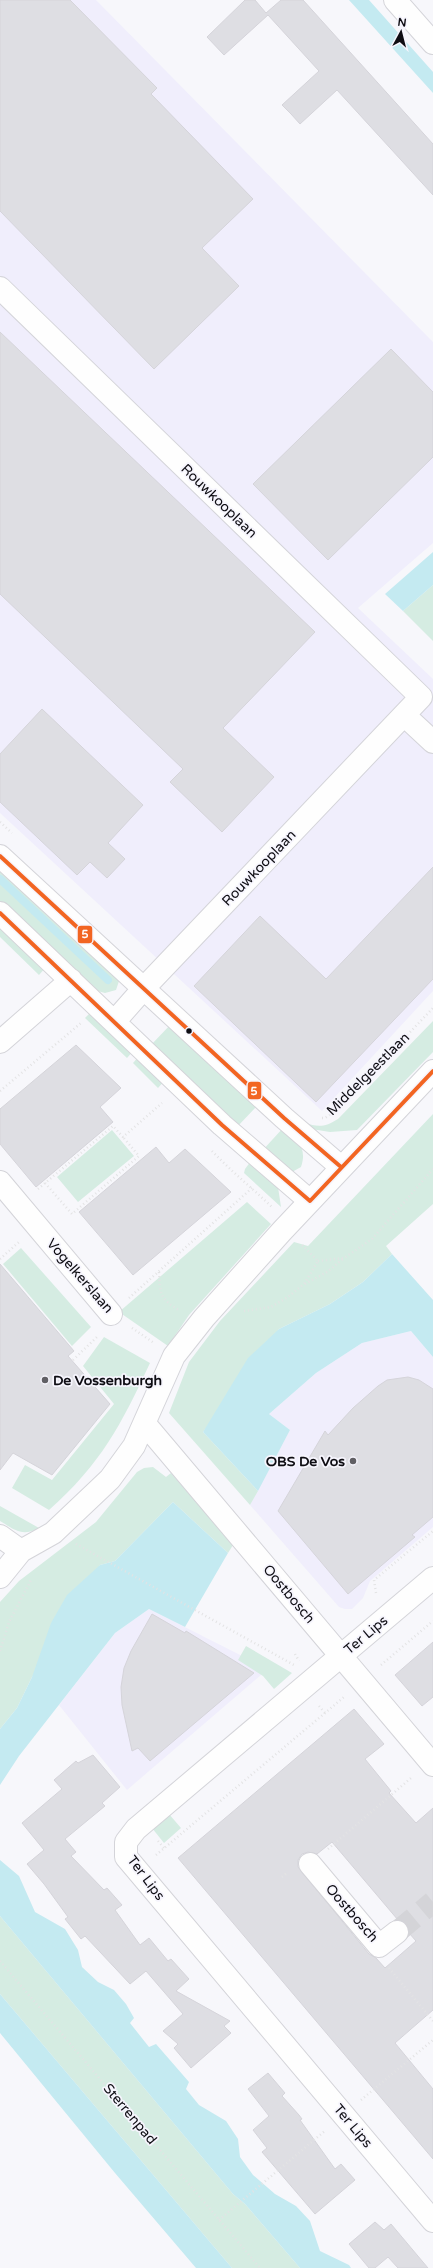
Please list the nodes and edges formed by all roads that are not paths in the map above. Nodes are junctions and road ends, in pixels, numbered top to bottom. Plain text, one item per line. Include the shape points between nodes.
1 (395, 0) edge
2 (433, 43) edge
3 (0, 288) edge
4 (404, 715) junction
5 (433, 742) edge
6 (0, 856) edge
7 (0, 913) edge
8 (71, 980) junction
9 (144, 988) junction
10 (115, 1021) junction
11 (0, 1042) edge
12 (433, 1071) edge
13 (341, 1168) junction
14 (0, 1182) edge
15 (310, 1201) junction
16 (111, 1314) road end
17 (145, 1424) junction
18 (0, 1536) edge
19 (21, 1551) junction
20 (0, 1577) edge
21 (433, 1578) edge
22 (342, 1656) junction
23 (432, 1763) edge
24 (310, 1864) road end
25 (397, 1932) tunnel mouth
26 (433, 2221) edge

1 - 2 street
3 - 4 street, Rouwkooplaan via 421,697
4 - 5 street
4 - 9 street, Rouwkooplaan
6 - 9 street
7 - 8 street
8 - 10 street
8 - 11 street
9 - 10 street, Rouwkooplaan
9 - 13 street
10 - 15 street via 222,1125
12 - 13 street
13 - 15 street
14 - 16 street, Vogelkerslaan
15 - 17 street via 204,1318 174,1356
17 - 19 street via 134,1446 110,1479 53,1533
17 - 22 street, Oostbosch
18 - 19 street
19 - 20 street
21 - 22 street, Ter Lips
22 - 23 street, Oostbosch
22 - 26 street, Ter Lips via 136,1829 126,1842 126,1857
24 - 25 street, Oostbosch via 379,1946

